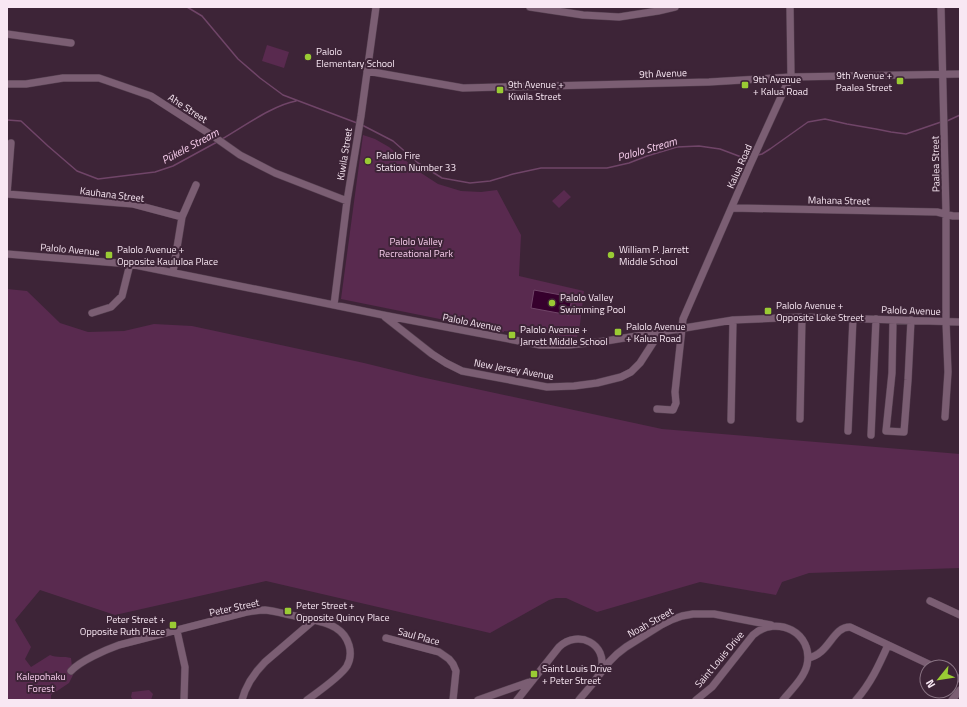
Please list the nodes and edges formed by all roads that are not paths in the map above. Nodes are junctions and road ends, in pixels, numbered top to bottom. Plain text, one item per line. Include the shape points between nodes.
1 (376, 7) edge
2 (530, 7) edge
3 (676, 7) edge
4 (790, 7) edge
5 (941, 7) edge
6 (7, 34) edge
7 (70, 43) dead end
8 (367, 71) junction
9 (942, 74) junction
10 (960, 74) edge
11 (791, 77) junction
12 (7, 84) edge
13 (11, 143) dead end
14 (196, 185) dead end
15 (7, 194) edge
16 (347, 201) junction
17 (732, 208) junction
18 (946, 214) junction
19 (960, 216) edge
20 (182, 217) junction
21 (7, 254) edge
22 (130, 264) junction
23 (173, 272) junction
24 (334, 304) junction
25 (92, 312) dead end
26 (383, 315) junction
27 (802, 317) junction
28 (853, 318) junction
29 (876, 319) junction
30 (733, 320) junction
31 (893, 320) junction
32 (911, 320) junction
33 (946, 322) junction
34 (960, 322) edge
35 (682, 329) junction
36 (660, 332) junction
37 (657, 409) dead end
38 (945, 417) dead end
39 (800, 419) dead end
40 (731, 420) dead end
41 (848, 431) dead end
42 (871, 435) dead end
43 (930, 601) dead end
44 (960, 615) edge
45 (314, 620) junction
46 (775, 626) junction
47 (177, 631) junction
48 (386, 638) dead end
49 (888, 644) junction
50 (808, 658) junction
51 (919, 660) edge
52 (70, 671) dead end
53 (596, 679) junction
54 (533, 681) junction
55 (960, 690) edge
56 (184, 700) edge
57 (242, 700) edge
58 (308, 700) edge
59 (453, 700) edge
60 (478, 700) edge
61 (517, 700) edge
62 (579, 700) edge
63 (696, 700) edge
64 (783, 700) edge
65 (856, 700) edge
66 (952, 700) edge

1 - 8 street, Kiwila Street
2 - 3 street via 583,15 619,16
4 - 11 street, Kalua Road
5 - 9 street, Paalea Street
6 - 7 street
8 - 11 street, 9th Avenue via 463,88 709,82
8 - 16 street, Kiwila Street
9 - 10 street, 9th Avenue
9 - 11 street, 9th Avenue
9 - 18 street, Paalea Street
11 - 17 street, Kalua Road
12 - 16 street, Ahe Street via 26,84 63,78 99,78 151,96 240,155 275,173
13 - 15 street
14 - 20 street
15 - 20 street, Kauhana Street via 133,204
16 - 24 street, Kiwila Street
17 - 18 street, Mahana Street
17 - 35 street, Kalua Road via 683,319
18 - 19 street, Mahana Street
18 - 33 street, Paalea Street
20 - 23 street
21 - 22 street, Palolo Avenue
22 - 23 street, Palolo Avenue
22 - 25 street via 122,296 111,307
23 - 24 street, Palolo Avenue
24 - 26 street, Palolo Avenue
26 - 36 street, Palolo Avenue via 540,345 579,345
26 - 36 street, New Jersey Avenue via 446,363 462,370 547,388 597,383 621,377 640,363
27 - 28 street, Palolo Avenue
27 - 30 street, Palolo Avenue
27 - 39 street
28 - 29 street, Palolo Avenue
28 - 41 street
29 - 31 street, Palolo Avenue
29 - 42 street
30 - 35 street, Palolo Avenue
30 - 40 street
31 - 32 street, Palolo Avenue
31 - 32 street via 892,372 886,432 904,432
32 - 33 street, Palolo Avenue
33 - 34 street, Palolo Avenue
33 - 38 street, Paalea Street via 948,372
35 - 36 street, Palolo Avenue
35 - 37 street, Kalua Road via 674,392 676,402 672,410
43 - 44 street
45 - 47 street, Peter Street via 273,611 255,610
45 - 57 street via 265,662 257,671
45 - 58 street, Peter Street via 340,630 348,641 350,654 341,673
46 - 50 street via 789,628 797,634 806,646
46 - 53 street, Noah Street via 714,614 682,616 661,625 626,647 609,662
46 - 63 street, Saint Louis Drive via 760,629 753,635 712,687
47 - 52 street, Peter Street via 110,648 78,664
47 - 56 street via 185,667
48 - 59 street, Saul Place via 439,652 449,659 456,671
49 - 50 street via 852,627 846,627 839,631 820,653
49 - 51 street
49 - 65 street via 872,679
50 - 64 street via 803,675
53 - 54 street via 602,666 599,652 589,642 575,639 559,647
53 - 62 street
54 - 60 street
54 - 61 street
55 - 66 street

